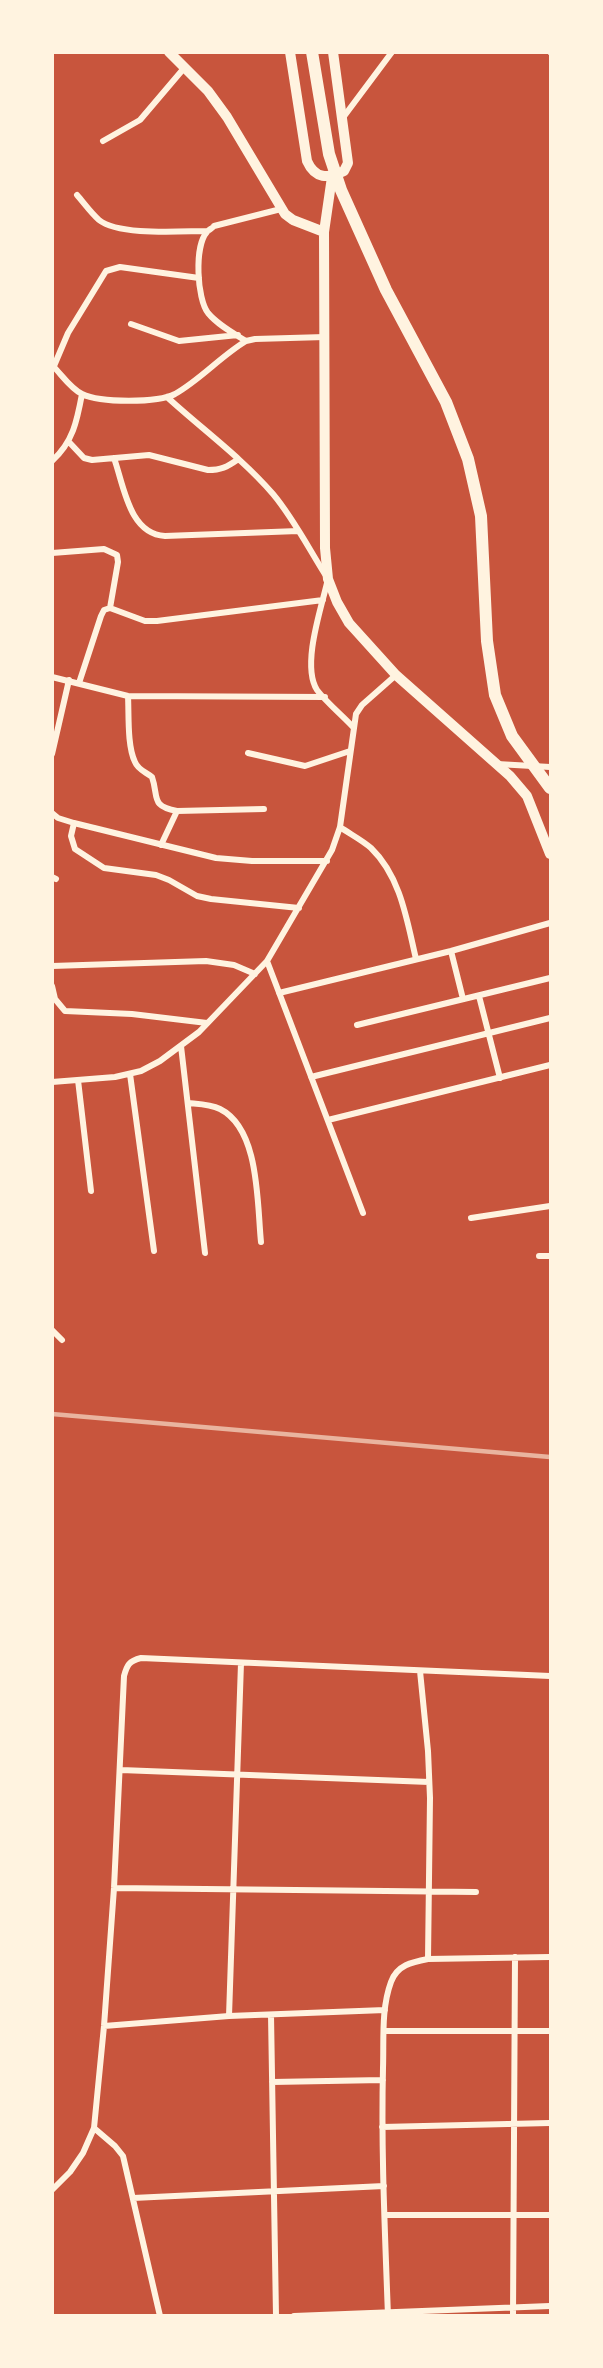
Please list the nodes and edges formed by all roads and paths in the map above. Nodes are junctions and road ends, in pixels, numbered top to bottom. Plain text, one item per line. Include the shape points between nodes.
1 (169, 52) edge
2 (290, 52) edge
3 (312, 52) edge
4 (333, 52) edge
5 (392, 52) edge
6 (185, 67) junction
7 (341, 120) junction
8 (103, 141) dead end
9 (332, 177) junction
10 (77, 195) dead end
11 (280, 208) junction
12 (207, 231) junction
13 (324, 232) junction
14 (199, 278) junction
15 (131, 324) dead end
16 (238, 335) junction
17 (325, 337) junction
18 (246, 341) junction
19 (53, 366) edge
20 (82, 394) junction
21 (166, 398) junction
22 (69, 442) junction
23 (114, 458) junction
24 (237, 460) junction
25 (52, 461) edge
26 (298, 531) junction
27 (52, 553) edge
28 (328, 579) junction
29 (323, 600) junction
30 (110, 608) junction
31 (396, 675) junction
32 (52, 676) edge
33 (69, 680) junction
34 (79, 683) junction
35 (128, 696) junction
36 (325, 697) junction
37 (353, 728) junction
38 (350, 751) junction
39 (248, 753) dead end
40 (52, 754) edge
41 (496, 764) junction
42 (550, 767) edge
43 (550, 788) edge
44 (264, 809) dead end
45 (177, 811) junction
46 (52, 813) edge
47 (74, 824) junction
48 (340, 827) junction
49 (161, 844) junction
50 (550, 854) edge
51 (327, 861) junction
52 (299, 908) junction
53 (550, 923) edge
54 (451, 951) junction
55 (416, 959) junction
56 (267, 961) junction
57 (52, 966) edge
58 (255, 974) junction
59 (550, 978) edge
60 (52, 986) edge
61 (279, 993) junction
62 (479, 996) junction
63 (463, 999) junction
64 (550, 1018) edge
65 (207, 1023) junction
66 (357, 1025) dead end
67 (489, 1034) junction
68 (181, 1046) junction
69 (550, 1065) edge
70 (130, 1074) junction
71 (311, 1077) junction
72 (500, 1078) junction
73 (78, 1080) junction
74 (52, 1082) edge
75 (188, 1104) junction
76 (328, 1120) junction
77 (91, 1191) dead end
78 (550, 1206) edge
79 (363, 1213) dead end
80 (471, 1218) dead end
81 (261, 1242) dead end
82 (154, 1251) dead end
83 (206, 1253) dead end
84 (539, 1256) dead end
85 (550, 1256) edge
86 (52, 1330) edge
87 (62, 1340) dead end
88 (241, 1663) junction
89 (420, 1671) junction
90 (550, 1676) edge
91 (121, 1770) junction
92 (237, 1775) junction
93 (429, 1782) junction
94 (114, 1888) junction
95 (233, 1890) junction
96 (428, 1892) junction
97 (476, 1892) dead end
98 (515, 1957) junction
99 (550, 1957) edge
100 (428, 1959) junction
101 (385, 2010) junction
102 (271, 2014) junction
103 (229, 2016) junction
104 (104, 2026) junction
105 (384, 2031) junction
106 (515, 2031) junction
107 (550, 2031) edge
108 (383, 2080) junction
109 (272, 2082) junction
110 (550, 2123) edge
111 (514, 2124) junction
112 (382, 2127) junction
113 (94, 2128) junction
114 (384, 2186) junction
115 (52, 2190) edge
116 (274, 2191) junction
117 (133, 2198) junction
118 (385, 2215) junction
119 (514, 2215) junction
120 (550, 2215) edge
121 (550, 2306) edge
122 (513, 2307) junction
123 (388, 2314) edge
124 (160, 2316) edge
125 (276, 2316) edge
126 (294, 2316) edge
127 (513, 2316) edge

1 - 6 street
2 - 9 street via 307,161 315,173
3 - 43 main road via 329,154 341,190 386,290 446,402 468,459 481,516 487,641 495,695 512,736
4 - 7 street
5 - 7 street
6 - 8 street via 140,120
6 - 11 street via 227,117
7 - 9 street via 348,163 344,171
9 - 13 street
10 - 12 street via 99,220 111,227
11 - 12 street
11 - 13 street via 293,220
12 - 14 street via 200,252
13 - 17 street
14 - 16 street via 201,300 207,311
14 - 19 street via 112,268 68,333
15 - 16 street via 179,341
16 - 18 street
17 - 18 street
17 - 28 street
18 - 21 street
19 - 20 street
20 - 21 street via 97,399
20 - 22 street
21 - 24 street
22 - 23 street via 84,458
22 - 25 street
23 - 24 street via 149,455 208,470 226,468
23 - 26 street via 134,516 149,533 165,536
24 - 26 street via 274,495
26 - 28 street
27 - 30 street via 104,549 117,555
28 - 29 street
28 - 31 street via 349,622
29 - 30 street via 157,621 145,621
29 - 36 street via 312,675 316,688
30 - 34 street via 100,616
31 - 37 street via 362,705
31 - 41 street
32 - 33 street
33 - 34 street
33 - 40 street
34 - 35 street
35 - 36 street
35 - 45 street via 135,762 152,777 159,804
36 - 37 street
37 - 38 street
38 - 39 street via 305,766
38 - 48 street
41 - 42 street
41 - 50 street via 527,796
44 - 45 street
45 - 49 street
46 - 47 street
47 - 49 street
47 - 52 street via 71,836 75,849 104,868 156,875 197,896
48 - 51 street
48 - 55 street via 371,849 387,870 401,901
49 - 51 street via 233,860
51 - 52 street
52 - 56 street
53 - 54 street
54 - 55 street
54 - 63 street
55 - 61 street
56 - 58 street
56 - 61 street
57 - 58 street via 206,961 234,965
58 - 65 street
59 - 62 street
60 - 65 street via 58,1006 65,1011
61 - 71 street
62 - 63 street
62 - 67 street
63 - 66 street
64 - 67 street
65 - 68 street
67 - 71 street
67 - 72 street
68 - 70 street via 160,1061
68 - 75 street
69 - 72 street
70 - 73 street
70 - 82 street
71 - 76 street
72 - 76 street
73 - 74 street
73 - 77 street
75 - 81 street via 220,1109 242,1130 254,1171
75 - 83 street
76 - 79 street
78 - 80 street
84 - 85 street
86 - 87 street
88 - 89 street
88 - 91 street via 132,1660 124,1676
88 - 92 street
89 - 90 street
89 - 93 street
91 - 92 street
91 - 94 street
92 - 93 street
92 - 95 street
93 - 96 street
94 - 95 street
94 - 104 street
95 - 96 street
95 - 103 street
96 - 97 street
96 - 100 street
98 - 99 street
98 - 100 street
98 - 106 street
100 - 101 street via 402,1966 392,1980
101 - 102 street
101 - 105 street
102 - 103 street
102 - 109 street
103 - 104 street
104 - 113 street
105 - 106 street
105 - 108 street
106 - 107 street
106 - 111 street
108 - 109 street
108 - 112 street
109 - 116 street
110 - 111 street
111 - 112 street
111 - 119 street
112 - 114 street
113 - 115 street via 83,2153
113 - 117 street via 123,2156
114 - 116 street
114 - 118 street
116 - 117 street
116 - 125 street
117 - 124 street
118 - 119 street
118 - 123 street
119 - 120 street
119 - 122 street
121 - 122 street
122 - 123 street
122 - 127 street
123 - 126 street

